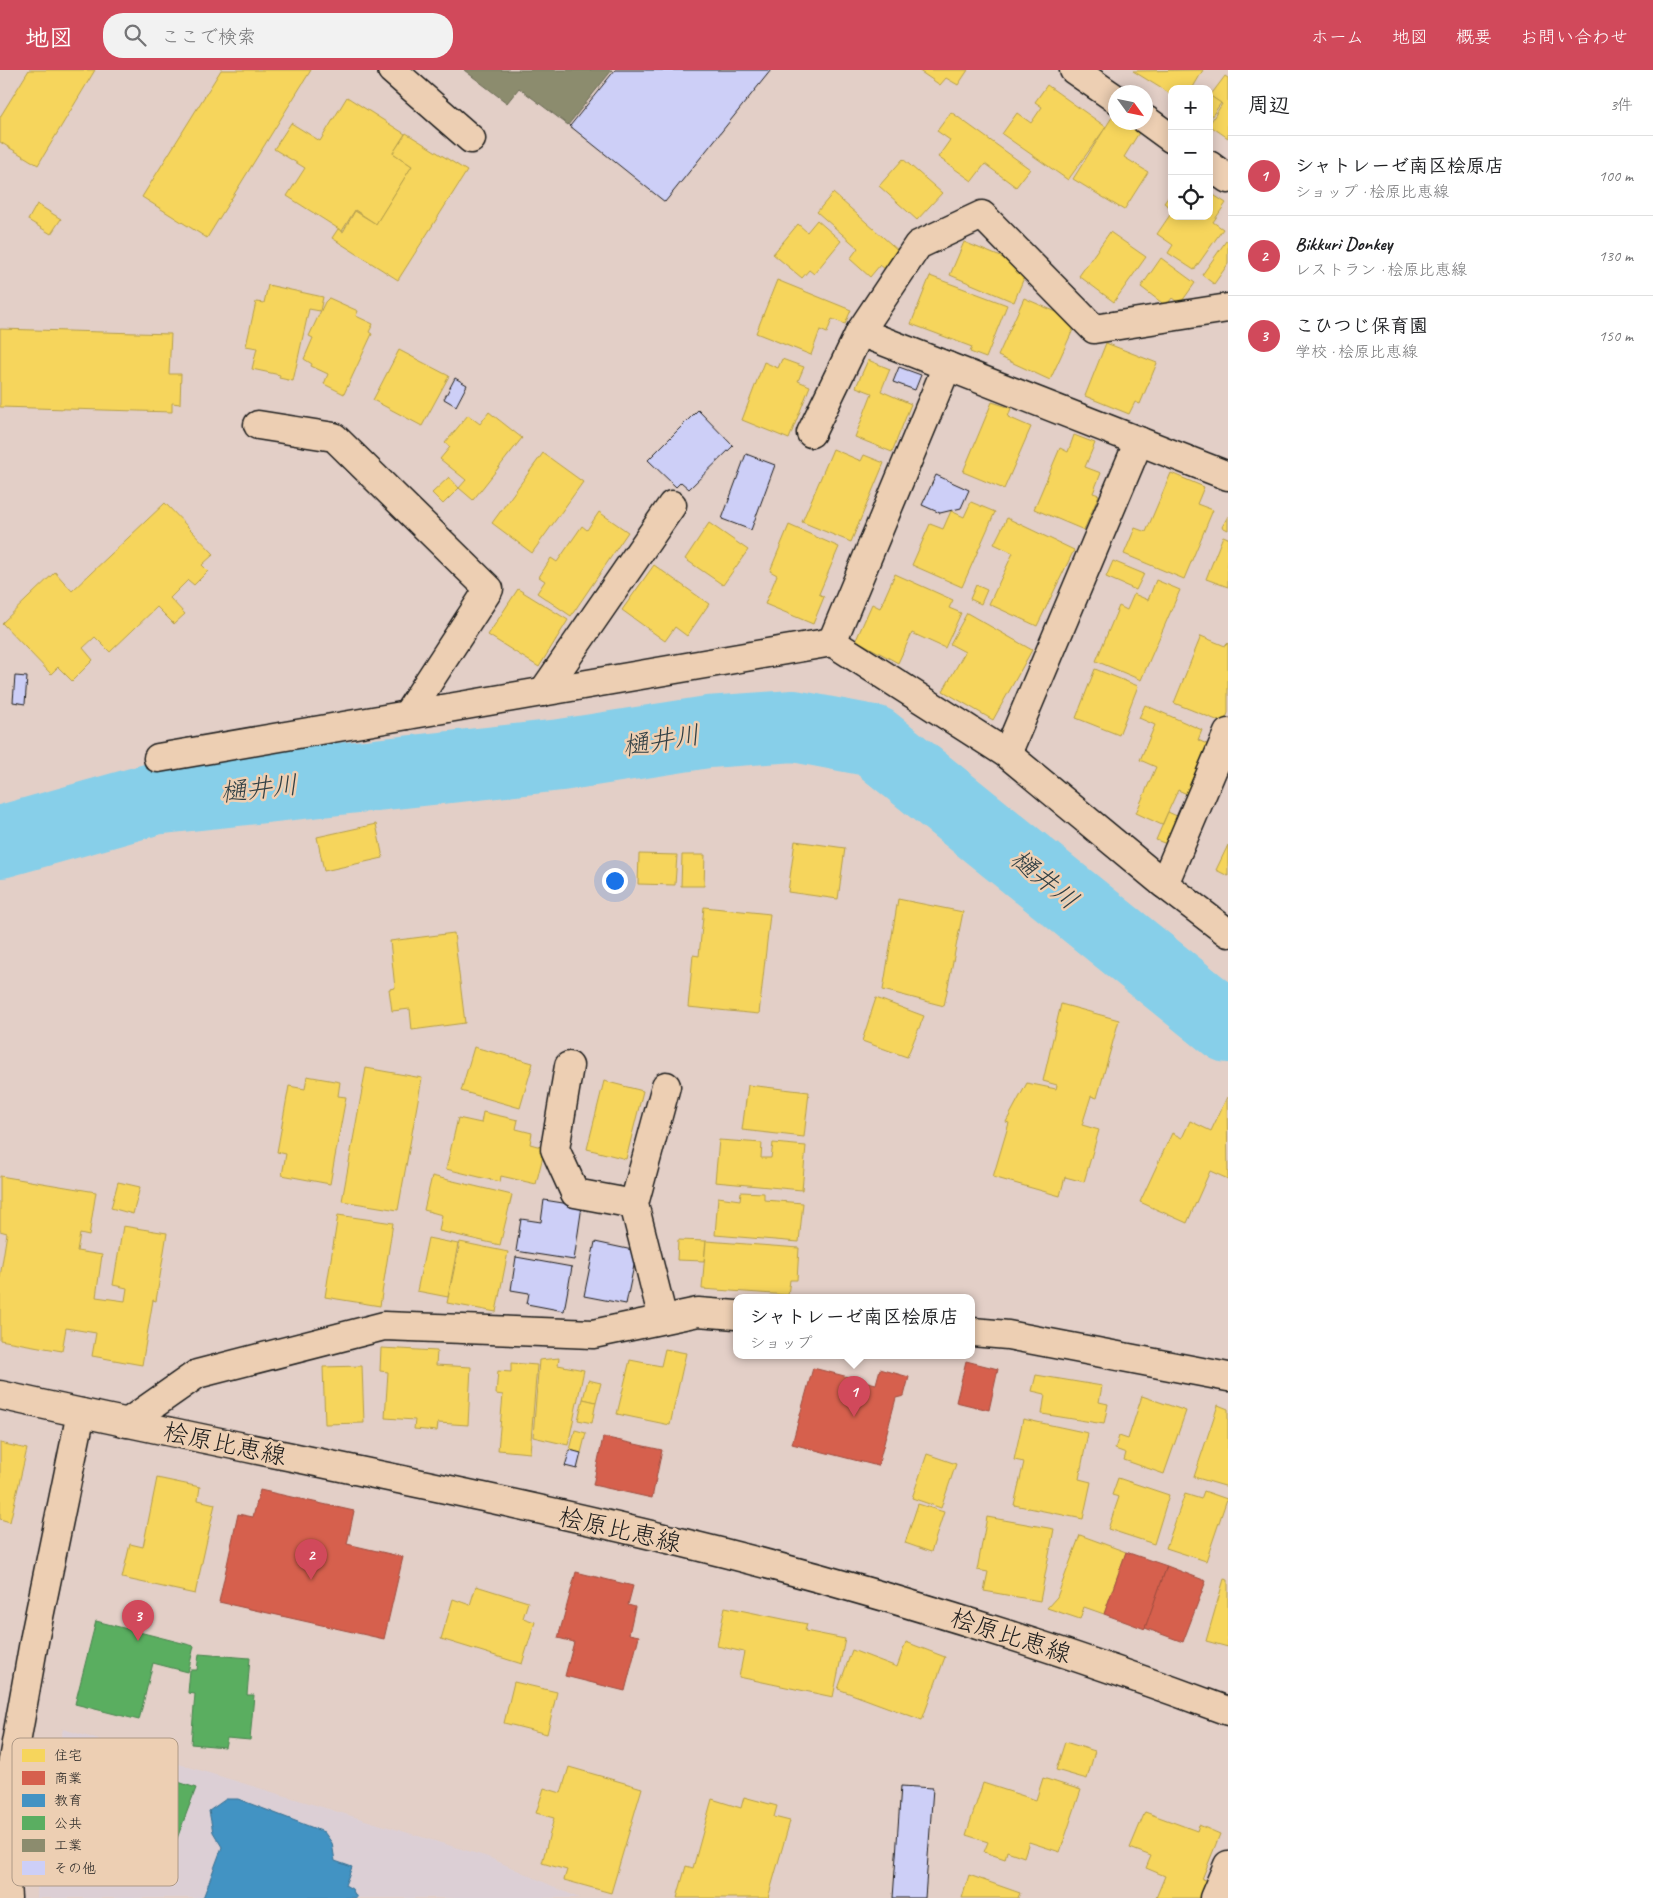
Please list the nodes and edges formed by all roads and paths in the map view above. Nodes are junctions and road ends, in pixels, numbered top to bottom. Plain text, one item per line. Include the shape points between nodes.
1 (392, 70) edge
2 (1074, 70) edge
3 (1108, 93) edge
4 (1153, 125) edge
5 (1168, 136) edge
6 (471, 139) dead end
7 (1213, 168) edge
8 (1228, 179) edge
9 (1228, 308) edge
10 (860, 332) junction
11 (947, 366) junction
12 (258, 425) dead end
13 (810, 433) dead end
14 (1138, 441) junction
15 (1228, 476) edge
16 (672, 505) dead end
17 (832, 642) junction
18 (543, 692) junction
19 (407, 716) junction
20 (1228, 734) edge
21 (1007, 754) junction
22 (158, 758) dead end
23 (1164, 884) junction
24 (1228, 933) edge
25 (569, 1066) dead end
26 (666, 1086) dead end
27 (634, 1204) junction
28 (733, 1315) edge
29 (663, 1319) junction
30 (975, 1332) edge
31 (1228, 1376) edge
32 (0, 1395) edge
33 (81, 1413) junction
34 (127, 1423) junction
35 (1228, 1711) edge
36 (17, 1738) edge
37 (12, 1766) edge
38 (1228, 1865) edge
39 (8, 1898) edge
40 (1214, 1898) edge

1 - 6 street
2 - 3 street
4 - 5 street
7 - 8 street
9 - 10 street via 1094,329 982,215 918,245
10 - 11 street
10 - 13 street
11 - 14 street
11 - 17 street
12 - 19 street via 334,437 489,589
14 - 15 street
14 - 21 street
16 - 18 street
17 - 18 street
17 - 21 street
18 - 19 street
19 - 22 street
20 - 23 street
21 - 23 street
23 - 24 street
25 - 27 street via 555,1149 575,1193
26 - 27 street
27 - 29 street
28 - 29 street via 698,1312
29 - 34 street via 593,1334 384,1326 197,1374
30 - 31 street via 1008,1335
32 - 33 street, 桧原比恵線
33 - 34 street, 桧原比恵線
33 - 36 street
34 - 35 street, 桧原比恵線 via 678,1541 789,1570 961,1619 1110,1667
37 - 39 street via 2,1822
38 - 40 street

